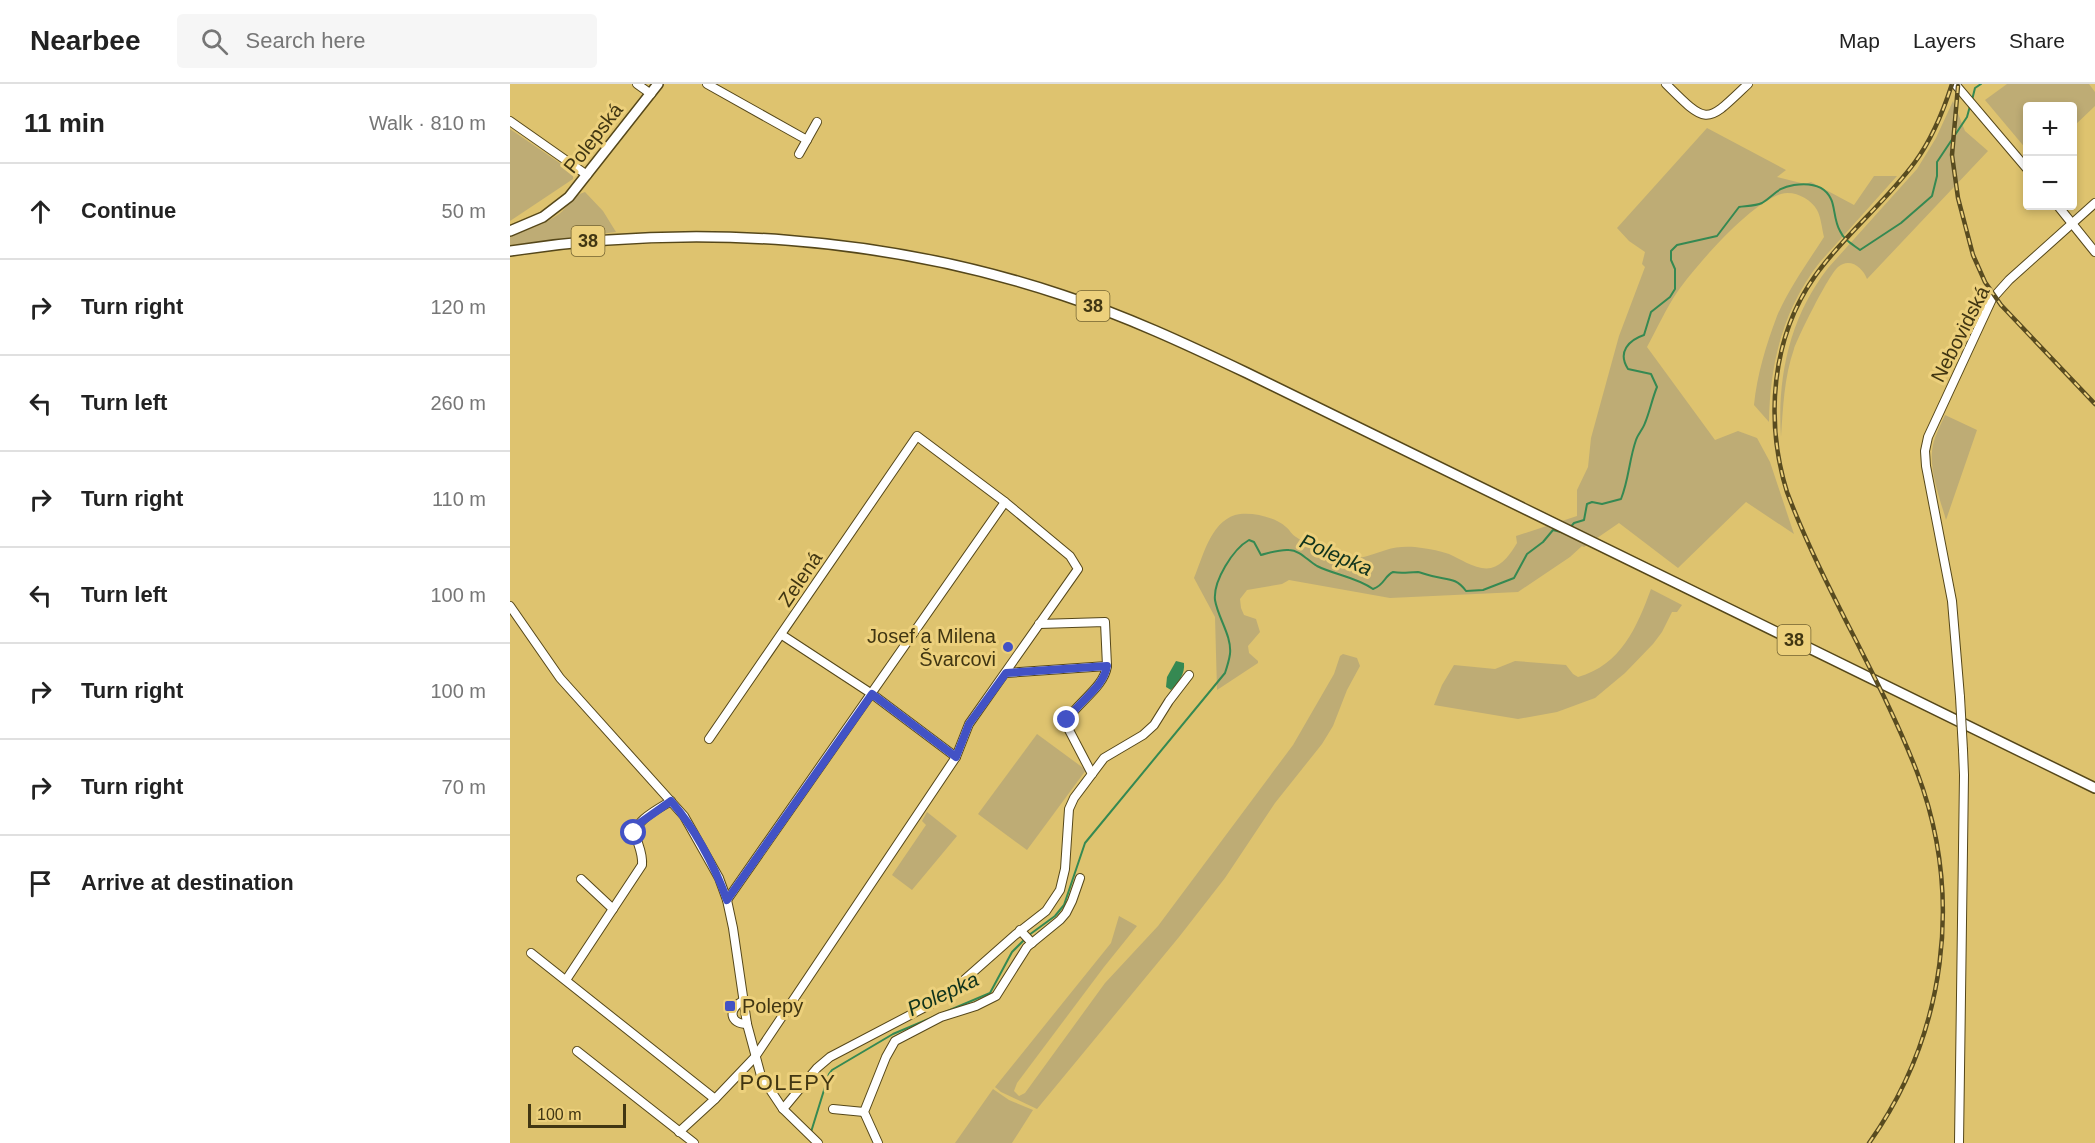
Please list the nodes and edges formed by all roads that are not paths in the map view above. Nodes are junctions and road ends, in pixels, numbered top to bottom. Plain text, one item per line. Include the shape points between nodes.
1 (637, 84) edge
2 (658, 84) edge
3 (707, 84) edge
4 (1666, 84) edge
5 (1748, 84) edge
6 (1955, 84) edge
7 (651, 94) junction
8 (510, 121) edge
9 (817, 122) dead end
10 (807, 140) junction
11 (799, 154) dead end
12 (2023, 164) edge
13 (587, 176) junction
14 (2095, 203) edge
15 (2062, 210) edge
16 (2072, 222) junction
17 (510, 231) edge
18 (510, 251) edge
19 (2095, 252) edge
20 (1005, 502) junction
21 (510, 606) edge
22 (1040, 624) junction
23 (782, 635) junction
24 (1107, 666) junction
25 (1006, 673) junction
26 (1189, 675) dead end
27 (872, 694) junction
28 (709, 740) dead end
29 (956, 757) junction
30 (1092, 774) junction
31 (2095, 788) edge
32 (671, 801) junction
33 (1080, 878) dead end
34 (581, 879) dead end
35 (727, 900) junction
36 (612, 909) junction
37 (1026, 937) junction
38 (531, 953) dead end
39 (566, 980) junction
40 (743, 1001) junction
41 (747, 1024) junction
42 (577, 1051) dead end
43 (755, 1057) junction
44 (715, 1099) junction
45 (783, 1109) junction
46 (832, 1109) dead end
47 (864, 1112) junction
48 (679, 1132) junction
49 (693, 1143) edge
50 (818, 1143) edge
51 (878, 1143) edge
52 (1959, 1143) edge

1 - 7 street
2 - 7 main road, Polepská
3 - 10 street
4 - 5 street via 1693,110 1704,115 1722,109
6 - 12 street
7 - 13 main road, Polepská
8 - 13 street
9 - 10 street
10 - 11 street
13 - 17 main road, Polepská via 553,211
14 - 16 street, Nebovidská
15 - 16 street
16 - 19 street
16 - 52 street, Nebovidská, bridge via 1992,299 1925,451 1952,601 1963,750
18 - 31 main road, 38 via 666,236 790,240 879,251 986,273 1062,295 1247,372
20 - 22 street via 1070,556 1078,569
20 - 23 street, Zelená via 916,436
20 - 27 street
21 - 32 street via 560,678
22 - 24 street via 1105,622
22 - 25 street
23 - 27 street
23 - 28 street, Zelená
24 - 25 street
24 - 30 street via 1106,676 1067,720
25 - 29 street via 969,724
26 - 30 street via 1154,725 1104,758
27 - 29 street
27 - 35 street
29 - 43 street
30 - 37 street via 1069,809 1068,850 1060,890
32 - 35 street via 684,816
32 - 36 street via 637,825 634,833 643,856 642,865
33 - 37 street via 1063,917
34 - 36 street
35 - 40 street
36 - 39 street
37 - 45 street via 933,1003 830,1057
37 - 47 street via 1018,960 993,998 941,1017 895,1041
38 - 39 street
39 - 44 street
40 - 41 street
40 - 41 street via 732,1009 732,1015 734,1021
41 - 43 street
42 - 48 street
43 - 44 street
43 - 45 street via 764,1082
44 - 48 street
45 - 50 street
46 - 47 street
47 - 51 street
48 - 49 street

